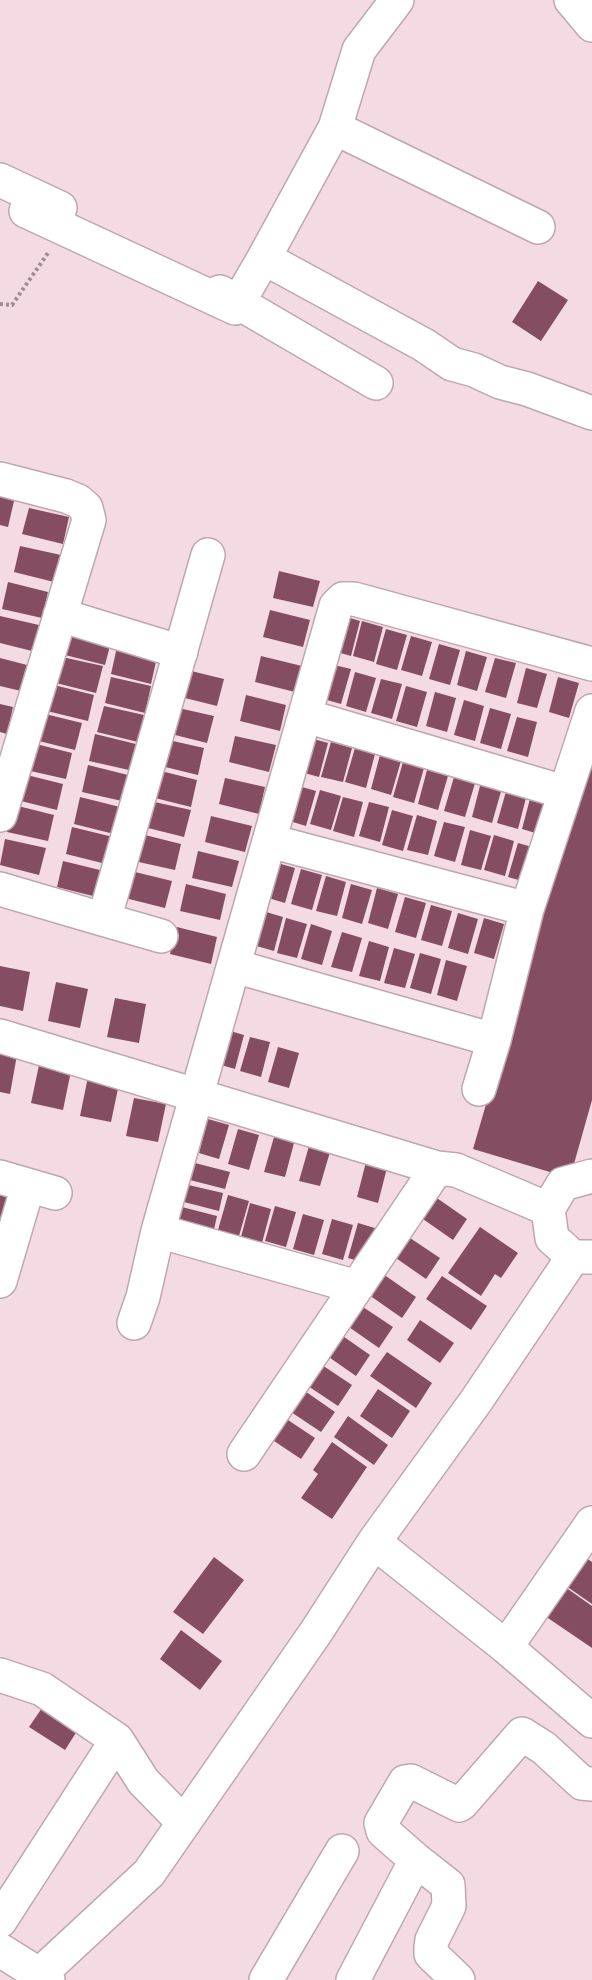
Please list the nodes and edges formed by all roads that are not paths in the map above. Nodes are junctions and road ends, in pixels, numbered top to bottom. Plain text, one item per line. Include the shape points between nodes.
1 (397, 0) edge
2 (571, 0) edge
3 (592, 25) edge
4 (335, 128) junction
5 (0, 180) edge
6 (26, 211) dead end
7 (538, 226) dead end
8 (264, 258) junction
9 (235, 308) junction
10 (592, 413) edge
11 (0, 479) edge
12 (208, 555) dead end
13 (60, 615) junction
14 (181, 652) junction
15 (592, 664) edge
16 (592, 711) edge
17 (306, 717) junction
18 (564, 792) junction
19 (0, 815) edge
20 (270, 841) junction
21 (0, 890) edge
22 (527, 909) junction
23 (102, 919) junction
24 (161, 936) dead end
25 (234, 966) junction
26 (0, 1036) edge
27 (494, 1040) junction
28 (479, 1089) dead end
29 (197, 1095) junction
30 (437, 1167) junction
31 (592, 1176) edge
32 (28, 1185) edge
33 (548, 1209) junction
34 (158, 1232) junction
35 (583, 1257) edge
36 (0, 1281) edge
37 (357, 1287) junction
38 (134, 1323) dead end
39 (244, 1454) dead end
40 (592, 1522) edge
41 (374, 1542) junction
42 (506, 1647) junction
43 (0, 1675) edge
44 (592, 1720) edge
45 (117, 1740) junction
46 (592, 1784) edge
47 (184, 1823) junction
48 (342, 1851) dead end
49 (416, 1860) junction
50 (0, 1921) edge
51 (0, 1950) edge
52 (41, 1978) edge
53 (266, 1980) edge
54 (353, 1980) edge
55 (458, 1980) edge

1 - 4 street via 359,50
2 - 3 street
4 - 7 street
4 - 8 street
5 - 9 street via 138,244 376,383
6 - 9 street
8 - 9 street
8 - 10 street via 452,364
11 - 13 street via 66,496 86,508 89,520
12 - 14 street
13 - 14 street
13 - 19 street
14 - 23 street
15 - 17 street via 343,599 336,606
16 - 18 street
17 - 18 street
17 - 20 street
18 - 22 street
20 - 22 street
20 - 25 street
21 - 23 street
22 - 27 street
23 - 24 street
25 - 27 street
25 - 29 street
26 - 29 street
27 - 28 street
29 - 30 street
29 - 34 street
30 - 33 street via 456,1170
30 - 37 street
31 - 33 street via 563,1184
32 - 36 street
33 - 35 street via 552,1238
34 - 37 street
34 - 38 street
35 - 41 street
37 - 39 street
40 - 42 street
41 - 42 street
41 - 47 street
42 - 44 street
43 - 45 street via 42,1689
45 - 47 street via 143,1780
45 - 50 street
46 - 49 street via 582,1783 544,1748 522,1734 459,1805 408,1780 381,1823 383,1831
47 - 52 street via 149,1873
48 - 53 street
49 - 54 street
49 - 55 street via 448,1885 449,1906 430,1947 431,1954
51 - 52 street

